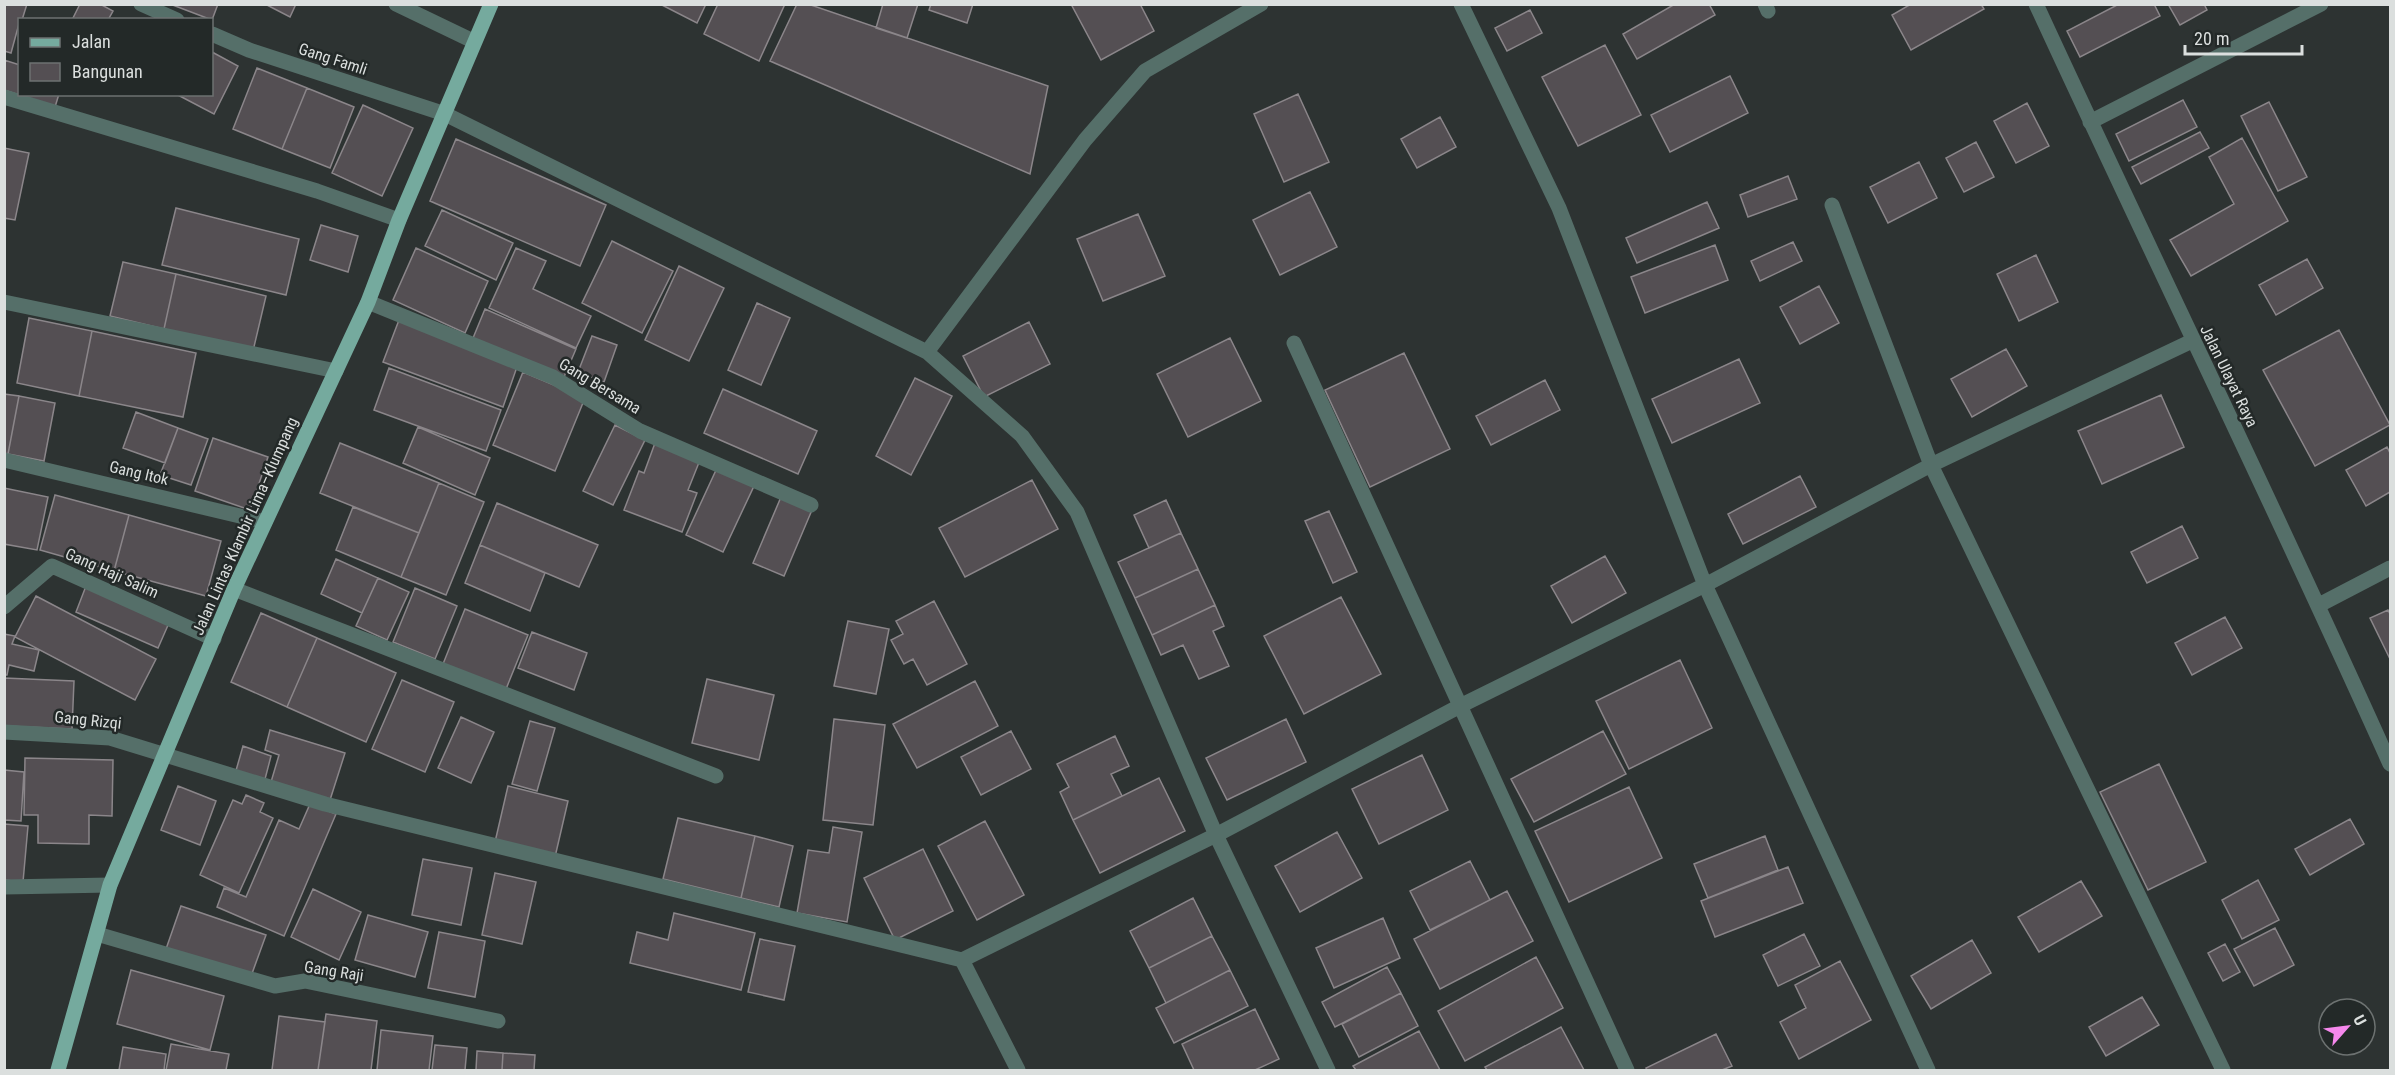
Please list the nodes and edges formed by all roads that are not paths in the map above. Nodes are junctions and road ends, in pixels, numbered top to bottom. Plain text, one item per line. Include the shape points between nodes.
1 (141, 4) edge
2 (396, 4) edge
3 (490, 4) edge
4 (1261, 4) edge
5 (1461, 4) edge
6 (2036, 4) edge
7 (2321, 4) edge
8 (172, 18) edge
9 (213, 34) edge
10 (473, 41) junction
11 (4, 97) edge
12 (445, 114) junction
13 (2090, 122) junction
14 (1832, 205) dead end
15 (399, 220) junction
16 (4, 302) edge
17 (368, 302) junction
18 (2192, 341) junction
19 (1294, 343) dead end
20 (927, 352) junction
21 (336, 371) junction
22 (4, 460) edge
23 (1931, 465) junction
24 (811, 506) dead end
25 (265, 522) junction
26 (2391, 568) edge
27 (1705, 585) junction
28 (234, 589) junction
29 (2319, 604) junction
30 (4, 606) edge
31 (214, 639) junction
32 (1460, 706) junction
33 (4, 732) edge
34 (166, 753) junction
35 (2391, 764) edge
36 (716, 776) dead end
37 (1216, 835) junction
38 (110, 885) junction
39 (4, 887) edge
40 (97, 934) junction
41 (962, 960) junction
42 (498, 1021) dead end
43 (58, 1071) edge
44 (1018, 1071) edge
45 (1328, 1071) edge
46 (1627, 1071) edge
47 (1928, 1071) edge
48 (2223, 1071) edge

1 - 8 street
2 - 10 street
3 - 10 main road, Jalan Lintas Klambir Lima–Klumpang
4 - 20 street via 1145,71 1084,140
5 - 27 street via 1559,208
6 - 13 street, Jalan Ulayat Raya
7 - 13 street
9 - 12 street, Gang Famli via 249,50
10 - 12 main road, Jalan Lintas Klambir Lima–Klumpang
11 - 15 street via 317,191
12 - 15 main road, Jalan Lintas Klambir Lima–Klumpang
12 - 20 street, Gang Famli
13 - 18 street, Jalan Ulayat Raya
14 - 23 street
15 - 17 main road, Jalan Lintas Klambir Lima–Klumpang
16 - 21 street
17 - 21 main road, Jalan Lintas Klambir Lima–Klumpang
17 - 24 street, Gang Bersama via 553,377 640,431
18 - 23 street
18 - 29 street, Jalan Ulayat Raya
19 - 32 street
20 - 37 street, Gang Famli via 1022,436 1077,512
21 - 25 main road, Jalan Lintas Klambir Lima–Klumpang
22 - 25 street, Gang Itok
23 - 27 street
23 - 48 street
25 - 28 main road, Jalan Lintas Klambir Lima–Klumpang
26 - 29 street
27 - 32 street
27 - 47 street
28 - 31 main road, Jalan Lintas Klambir Lima–Klumpang
28 - 36 street
29 - 35 street, Jalan Ulayat Raya
30 - 31 street, Gang Haji Salim via 52,566
31 - 34 main road, Jalan Lintas Klambir Lima–Klumpang
32 - 37 street
32 - 46 street
33 - 34 street, Gang Rizqi via 110,738
34 - 38 main road, Jalan Lintas Klambir Lima–Klumpang
34 - 41 street, Gang Rizqi via 325,804
37 - 41 street
37 - 45 street, Gang Famli
38 - 39 street
38 - 40 main road, Jalan Lintas Klambir Lima–Klumpang
40 - 42 street, Gang Raji via 275,986 305,981
40 - 43 main road, Jalan Lintas Klambir Lima–Klumpang
41 - 44 street

